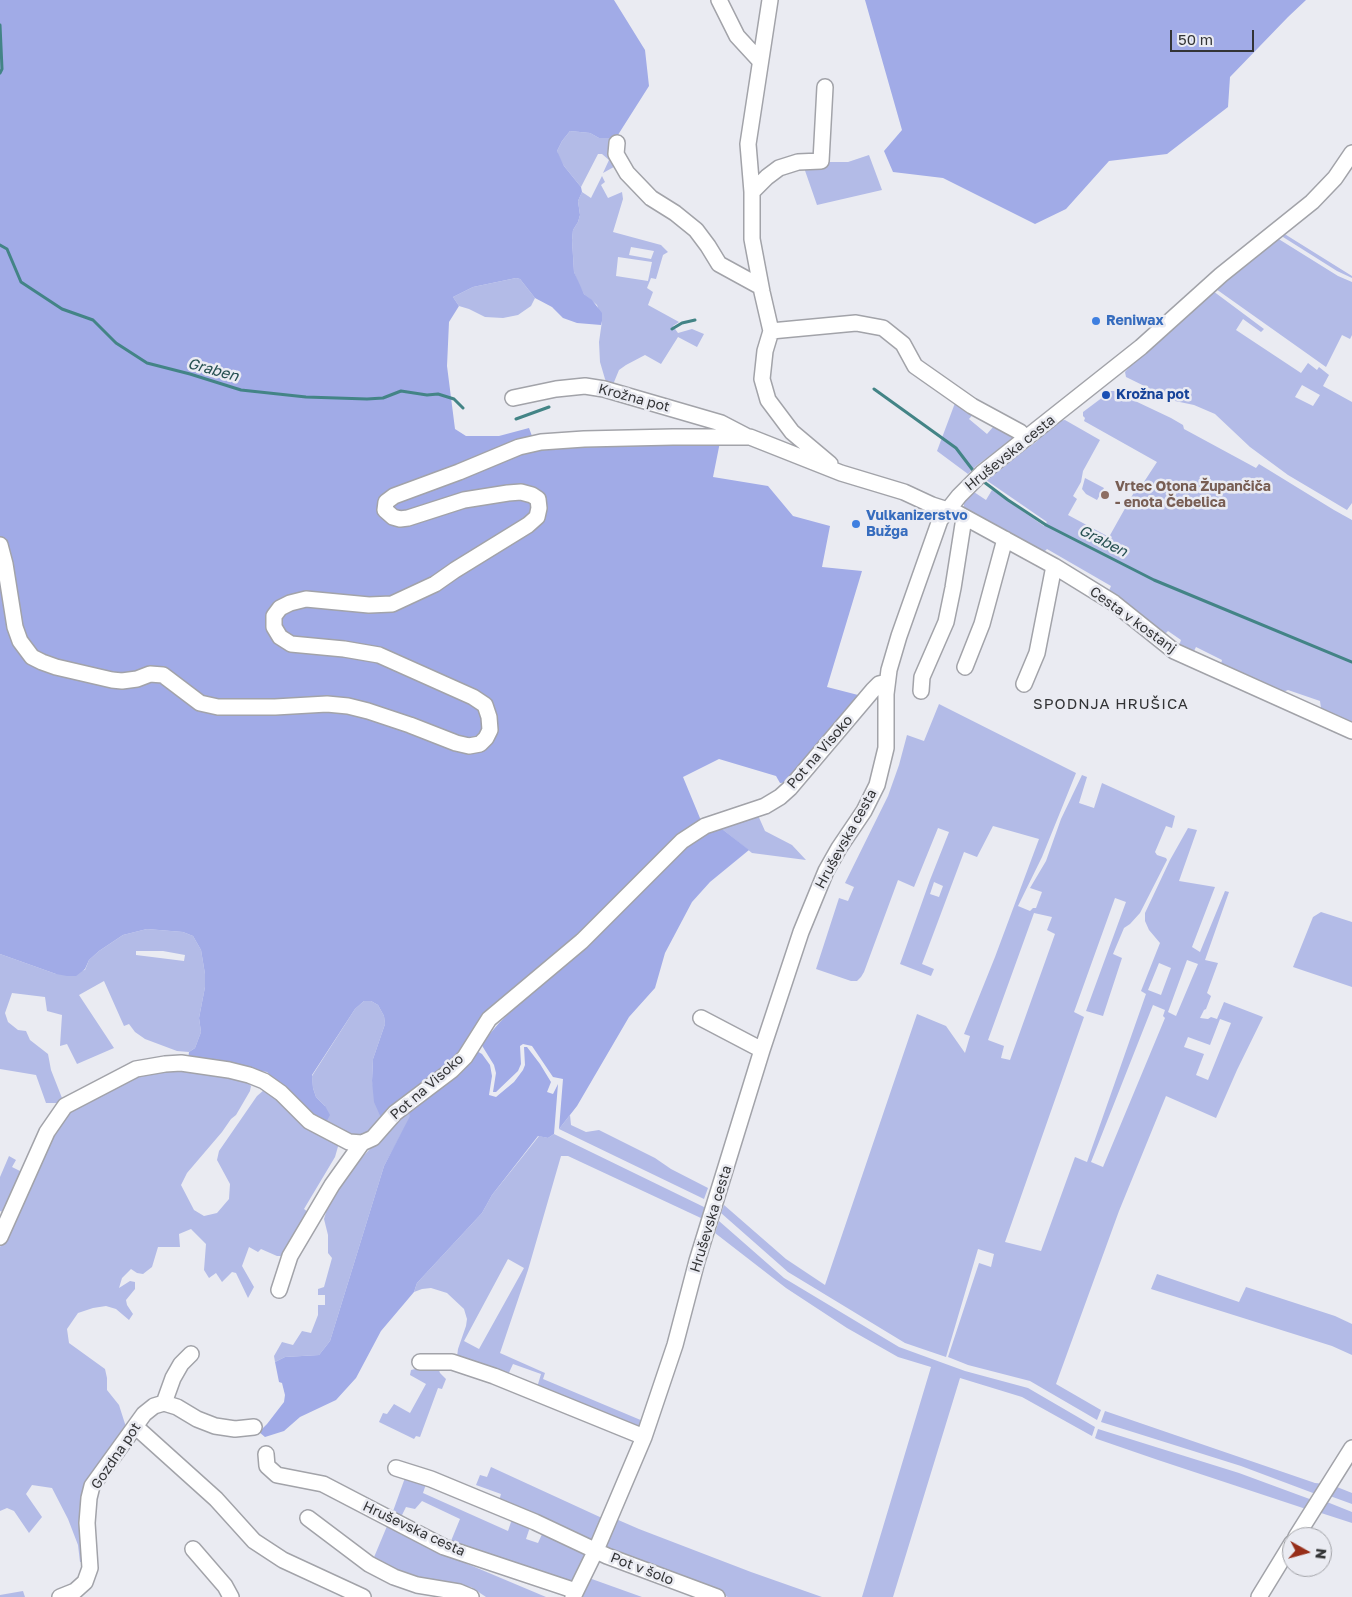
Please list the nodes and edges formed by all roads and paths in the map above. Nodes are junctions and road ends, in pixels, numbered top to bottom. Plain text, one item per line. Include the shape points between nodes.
1 (719, 0) edge
2 (770, 0) edge
3 (760, 61) junction
4 (825, 87) dead end
5 (617, 143) dead end
6 (1352, 153) edge
7 (752, 192) junction
8 (761, 287) junction
9 (771, 331) junction
10 (513, 398) dead end
11 (750, 438) junction
12 (1026, 438) junction
13 (840, 473) junction
14 (947, 510) junction
15 (964, 518) junction
16 (1005, 539) junction
17 (0, 545) edge
18 (1054, 566) junction
19 (964, 667) dead end
20 (887, 682) junction
21 (1024, 684) dead end
22 (921, 691) dead end
23 (1352, 731) edge
24 (700, 1018) dead end
25 (762, 1050) junction
26 (362, 1143) junction
27 (0, 1237) edge
28 (279, 1290) dead end
29 (190, 1354) dead end
30 (420, 1362) dead end
31 (164, 1403) junction
32 (136, 1427) junction
33 (254, 1428) dead end
34 (644, 1437) junction
35 (1352, 1448) edge
36 (266, 1454) dead end
37 (396, 1468) dead end
38 (308, 1518) dead end
39 (1302, 1527) edge
40 (193, 1549) dead end
41 (596, 1550) junction
42 (1282, 1559) edge
43 (575, 1594) edge
44 (60, 1597) edge
45 (231, 1597) edge
46 (363, 1597) edge
47 (471, 1597) edge
48 (717, 1597) edge
49 (1259, 1597) edge

1 - 3 street via 737,36
2 - 3 street, Krožna pot
3 - 7 street, Krožna pot via 748,144
4 - 7 street via 822,161 798,162 780,168
5 - 8 street via 616,154 627,173 651,198 696,230 719,264
6 - 12 street, Hruševska cesta via 1335,178 1312,202 1222,275 1141,347
7 - 8 street, Krožna pot via 752,239
8 - 9 street, Krožna pot
9 - 12 street via 856,323 883,328 902,344 915,366 972,406
9 - 13 street, Krožna pot via 762,379 768,400 792,432
10 - 11 street, Krožna pot via 585,386 721,423
11 - 13 street, Krožna pot
11 - 17 street, Krožna pot via 541,442 519,447 394,496 388,500 385,510 400,519 464,500 522,492 538,499 537,517 528,525 435,584 392,604 306,599 280,608 274,616 274,627 280,637 291,644 379,656 485,705 490,730 480,744 469,746 348,706 218,707 200,702 163,675 150,674 122,681 98,678 42,662 32,657 20,641
12 - 14 street, Hruševska cesta via 978,476
13 - 14 street, Krožna pot via 904,492
14 - 15 street, Cesta v kostanj
14 - 20 street, Hruševska cesta via 936,530 892,657
15 - 16 street, Cesta v kostanj
15 - 22 street via 946,622 922,677
16 - 18 street, Cesta v kostanj
16 - 19 street via 982,624
18 - 21 street via 1036,653
18 - 23 street, Cesta v kostanj via 1114,603 1174,651
20 - 25 street, Hruševska cesta via 886,748 877,785 820,883
20 - 26 street, Pot na Visoko via 873,690 780,797 765,806 705,826 682,841 582,942 489,1019 465,1057 452,1070 395,1113 372,1138
24 - 25 street
25 - 34 street, Hruševska cesta via 697,1261 675,1345
26 - 27 street via 349,1142 309,1121 281,1093 249,1075 181,1063 136,1069 66,1106 47,1132
26 - 28 street via 332,1185 290,1256
29 - 31 street via 173,1378
30 - 34 street via 452,1362 494,1376
31 - 32 street, Gozdna pot via 144,1414
31 - 33 street via 177,1406 215,1426
32 - 44 street, Gozdna pot via 92,1486 87,1523 90,1568 85,1582 75,1591
32 - 46 street via 216,1499 254,1541 282,1560
34 - 41 street, Hruševska cesta
35 - 39 street
36 - 43 street, Hruševska cesta via 268,1466 277,1475 323,1484 444,1547
37 - 41 street, Pot v šolo via 439,1482
38 - 47 street via 369,1564 394,1577
40 - 45 street
41 - 43 street, Hruševska cesta
41 - 48 street, Pot v šolo
42 - 49 street

